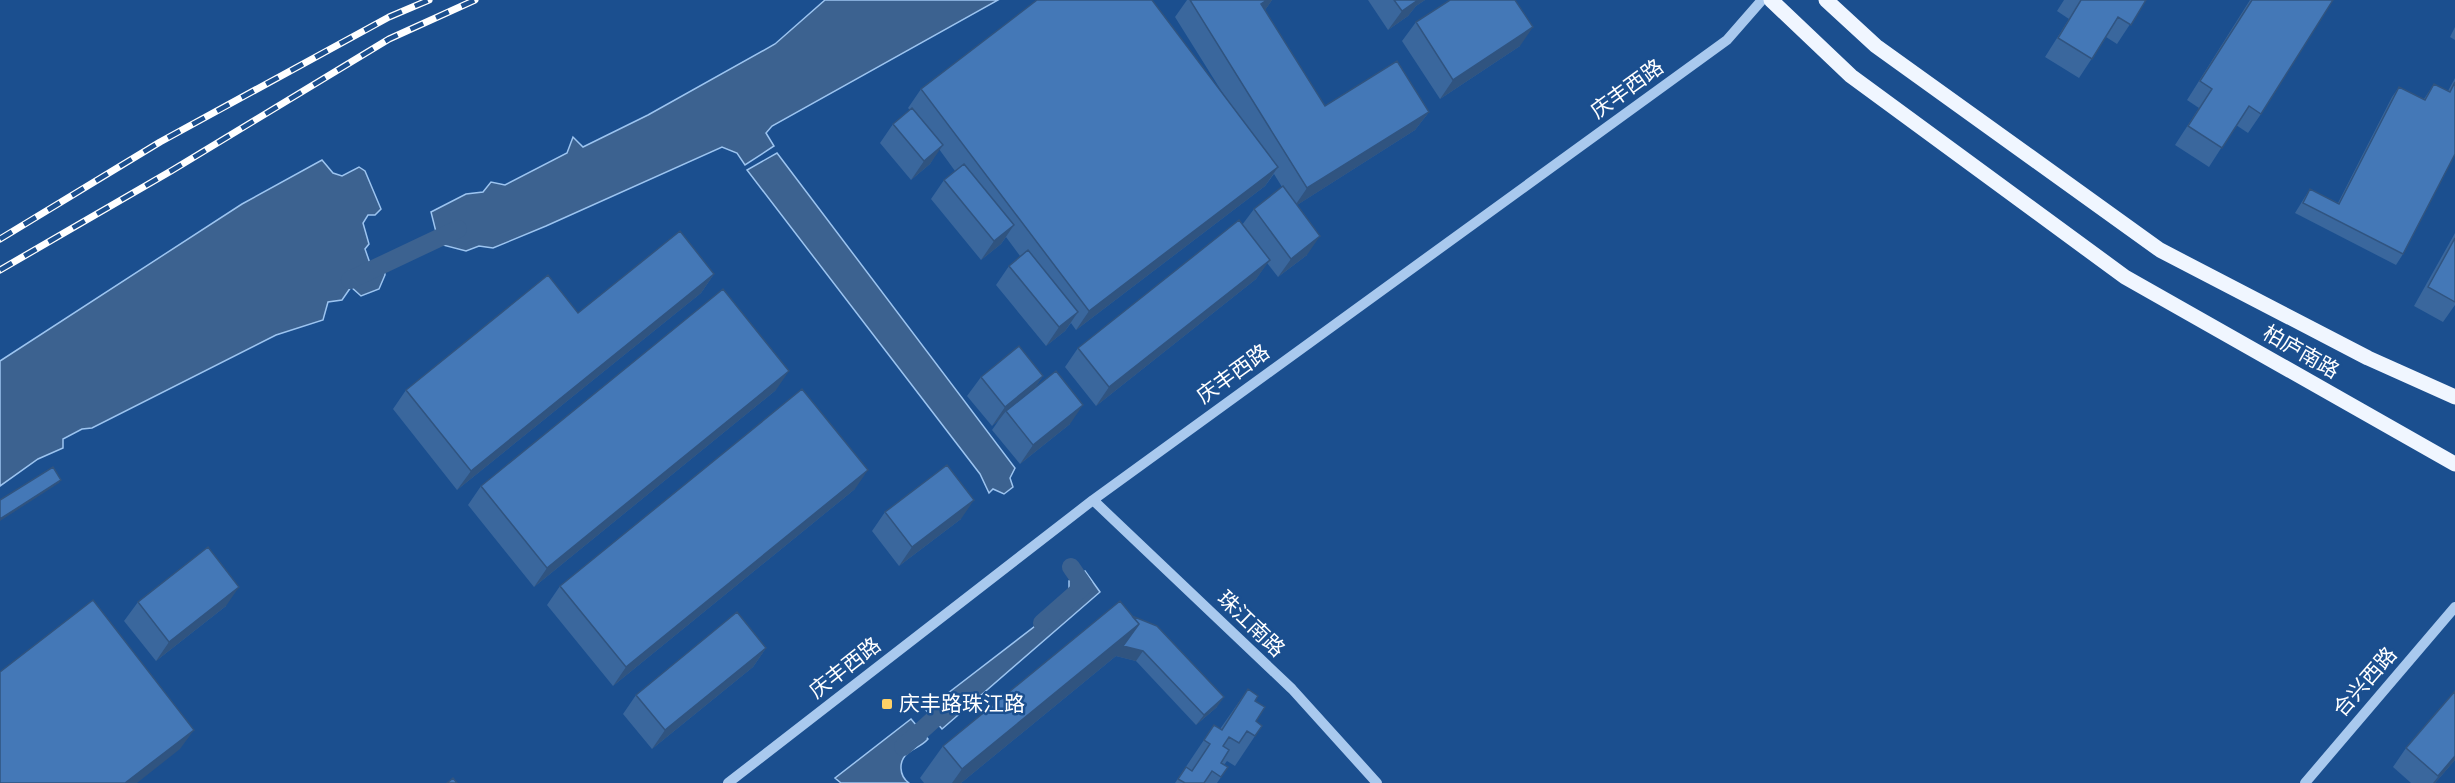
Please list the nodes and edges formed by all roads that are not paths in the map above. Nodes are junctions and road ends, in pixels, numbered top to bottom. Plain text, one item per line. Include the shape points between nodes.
1 (1762, 0) edge
2 (1771, 0) edge
3 (1826, 0) edge
4 (2455, 398) edge
5 (2455, 464) edge
6 (1092, 500) junction
7 (2455, 607) edge
8 (728, 783) edge
9 (1377, 783) edge
10 (2305, 783) edge

1 - 6 street, 庆丰西路 via 1727,40
2 - 5 main road, 柏庐南路 via 1851,76 2126,277
3 - 4 main road, 柏庐南路 via 1876,46 2160,250 2368,358
6 - 8 street, 庆丰西路
6 - 9 street, 珠江南路 via 1292,689
7 - 10 street, 合兴西路

